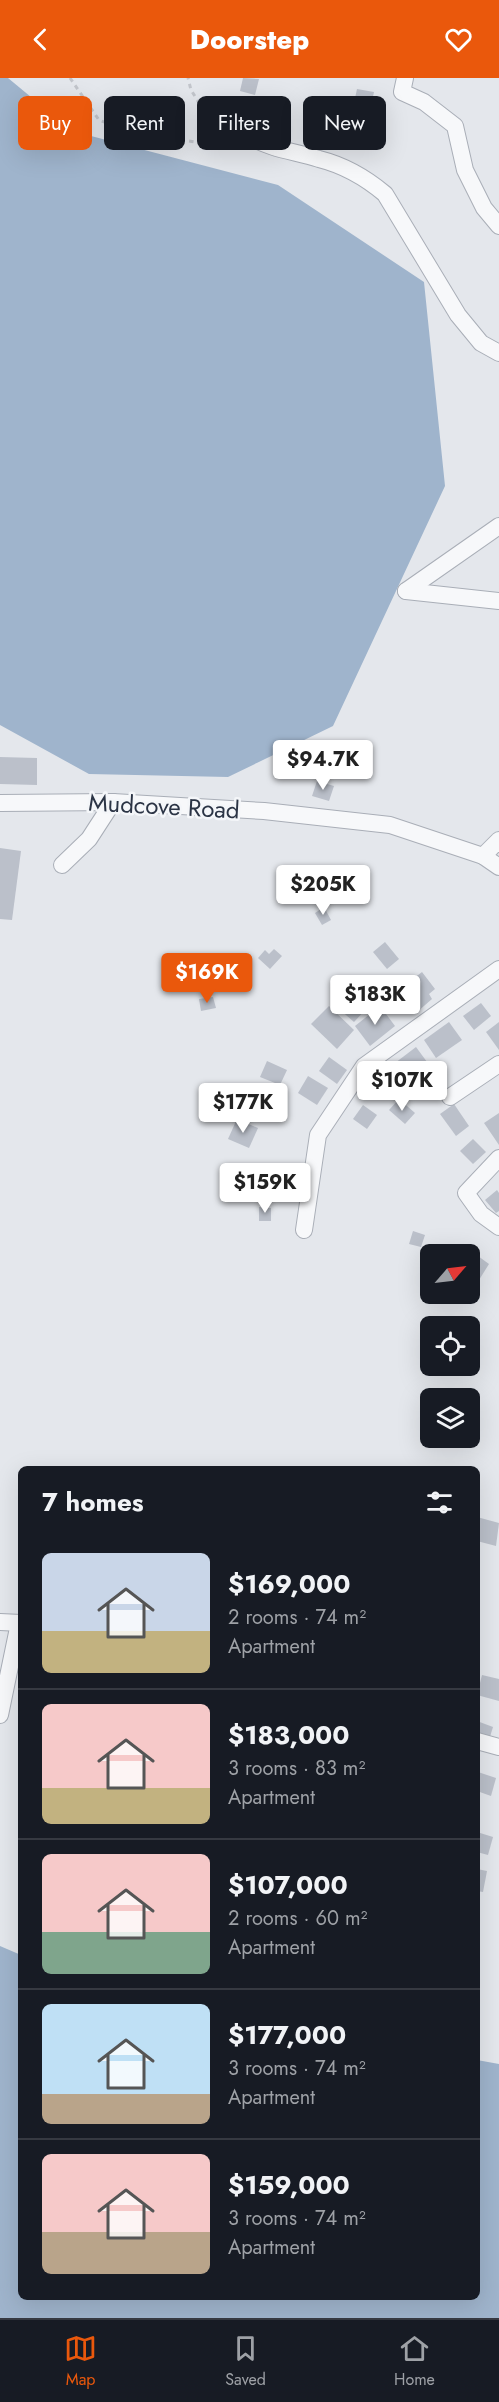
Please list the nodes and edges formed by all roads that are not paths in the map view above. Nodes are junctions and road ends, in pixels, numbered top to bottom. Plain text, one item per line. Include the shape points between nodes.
1 (405, 78) edge
2 (280, 150) edge
3 (499, 226) edge
4 (499, 353) edge
5 (499, 526) edge
6 (499, 601) edge
7 (113, 802) junction
8 (0, 803) edge
9 (499, 840) edge
10 (483, 856) junction
11 (62, 866) dead end
12 (499, 867) edge
13 (499, 969) edge
14 (499, 1064) edge
15 (450, 1098) dead end
16 (499, 1158) edge
17 (499, 1227) edge
18 (304, 1230) dead end
19 (0, 1622) edge
20 (18, 1623) edge
21 (18, 1632) edge
22 (0, 1715) edge
23 (480, 1742) edge
24 (499, 1747) edge

1 - 3 street via 402,92 424,102 455,126 465,170 484,208
2 - 4 street via 320,159 370,181 385,194 458,315 481,343
5 - 6 street via 406,591
7 - 8 street, Mudcove Road
7 - 10 street, Mudcove Road via 264,811 390,825
7 - 11 street via 89,839
9 - 10 street
10 - 12 street, Mudcove Road
13 - 18 street via 364,1066 318,1135
14 - 15 street
16 - 17 street via 466,1193 481,1214
19 - 20 street
21 - 22 street
23 - 24 street

